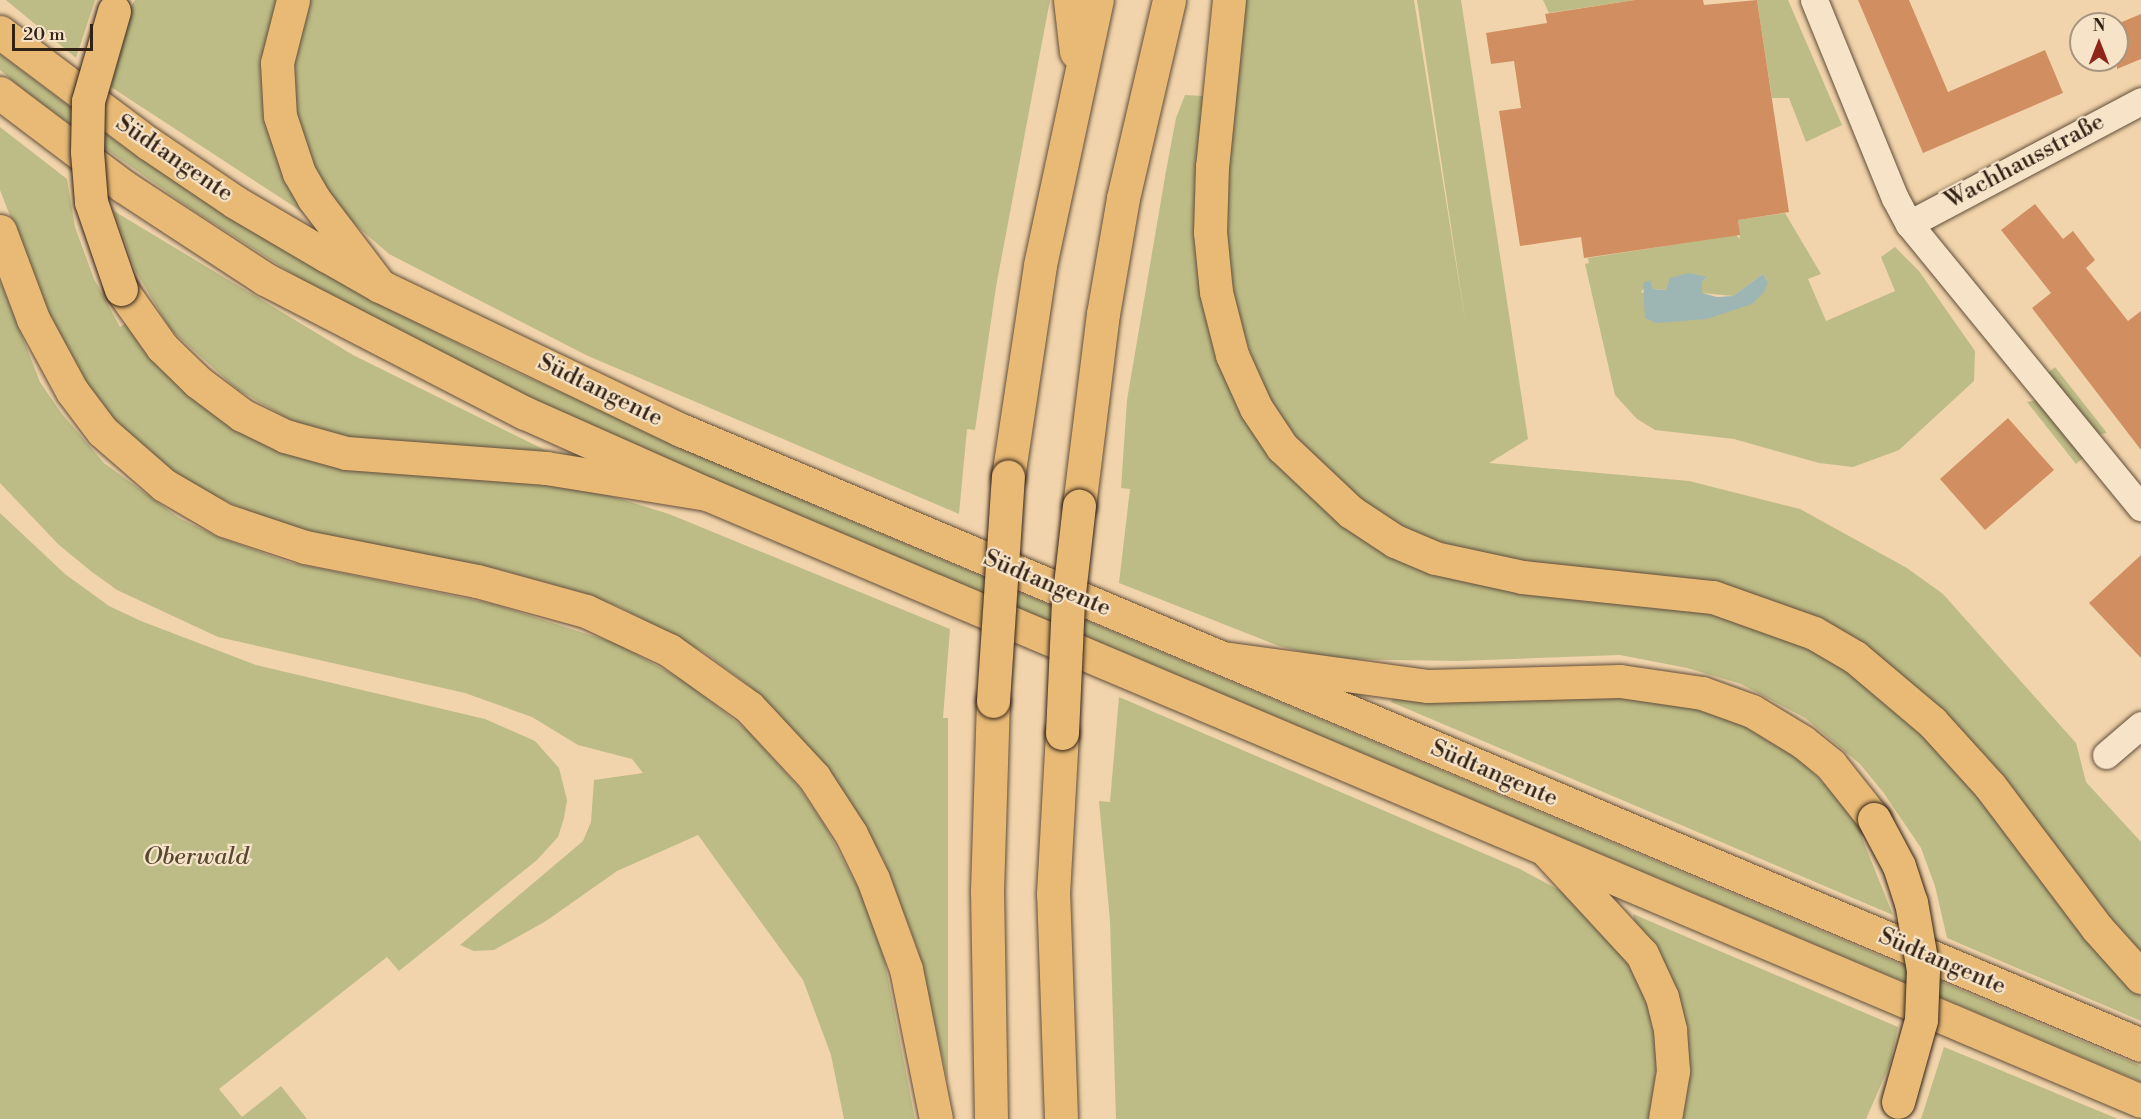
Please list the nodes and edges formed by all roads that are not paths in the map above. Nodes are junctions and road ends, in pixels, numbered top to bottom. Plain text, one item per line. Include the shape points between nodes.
1 (293, 0) edge
2 (1070, 0) edge
3 (1096, 0) edge
4 (1169, 0) edge
5 (1229, 0) edge
6 (1814, 0) edge
7 (117, 5) edge
8 (0, 32) edge
9 (1078, 73) junction
10 (0, 93) edge
11 (2141, 100) edge
12 (1909, 224) junction
13 (0, 231) edge
14 (380, 286) junction
15 (707, 494) junction
16 (2141, 507) edge
17 (1223, 658) junction
18 (2141, 725) edge
19 (2106, 755) dead end
20 (1545, 849) junction
21 (2141, 977) edge
22 (2141, 1045) edge
23 (1060, 1083) junction
24 (2141, 1101) edge
25 (1893, 1110) edge
26 (936, 1119) edge
27 (991, 1119) edge
28 (1061, 1119) edge
29 (1068, 1119) edge
30 (1665, 1119) edge

1 - 14 highway via 277,63 280,116 299,173 314,199
2 - 9 highway
3 - 9 highway
4 - 23 highway, bridge via 1123,198 1103,314 1068,602 1053,894
5 - 21 highway via 1212,166 1210,232 1216,292 1232,356 1257,408 1282,447 1351,512 1395,541 1435,558 1522,577 1713,597 1814,633 1855,657 1932,722 1990,786 2097,928
6 - 12 street via 1894,198
7 - 15 highway, bridge via 88,101 91,202 121,289 162,347 198,382 242,415 285,436 346,453 546,468
8 - 14 highway, Südtangente via 148,143 235,202
9 - 27 highway, bridge via 1040,265 1008,477 993,701 987,891
10 - 15 highway, Südtangente via 123,186 265,279 525,413
11 - 12 street, Wachhausstraße
12 - 16 street
13 - 26 highway via 33,319 67,383 102,432 164,486 224,520 304,547 517,590 596,615 669,650 749,707 820,786 873,879 906,969
14 - 17 highway, Südtangente via 681,430
15 - 20 highway, Südtangente
17 - 22 highway, Südtangente
17 - 25 highway, bridge via 1428,686 1620,681 1702,693 1752,711 1803,742 1831,765 1874,819 1899,866 1911,902 1923,970 1921,1020
18 - 19 street
20 - 24 highway, Südtangente
20 - 30 highway via 1642,954 1662,997 1670,1030 1672,1071
23 - 28 highway
23 - 29 highway

